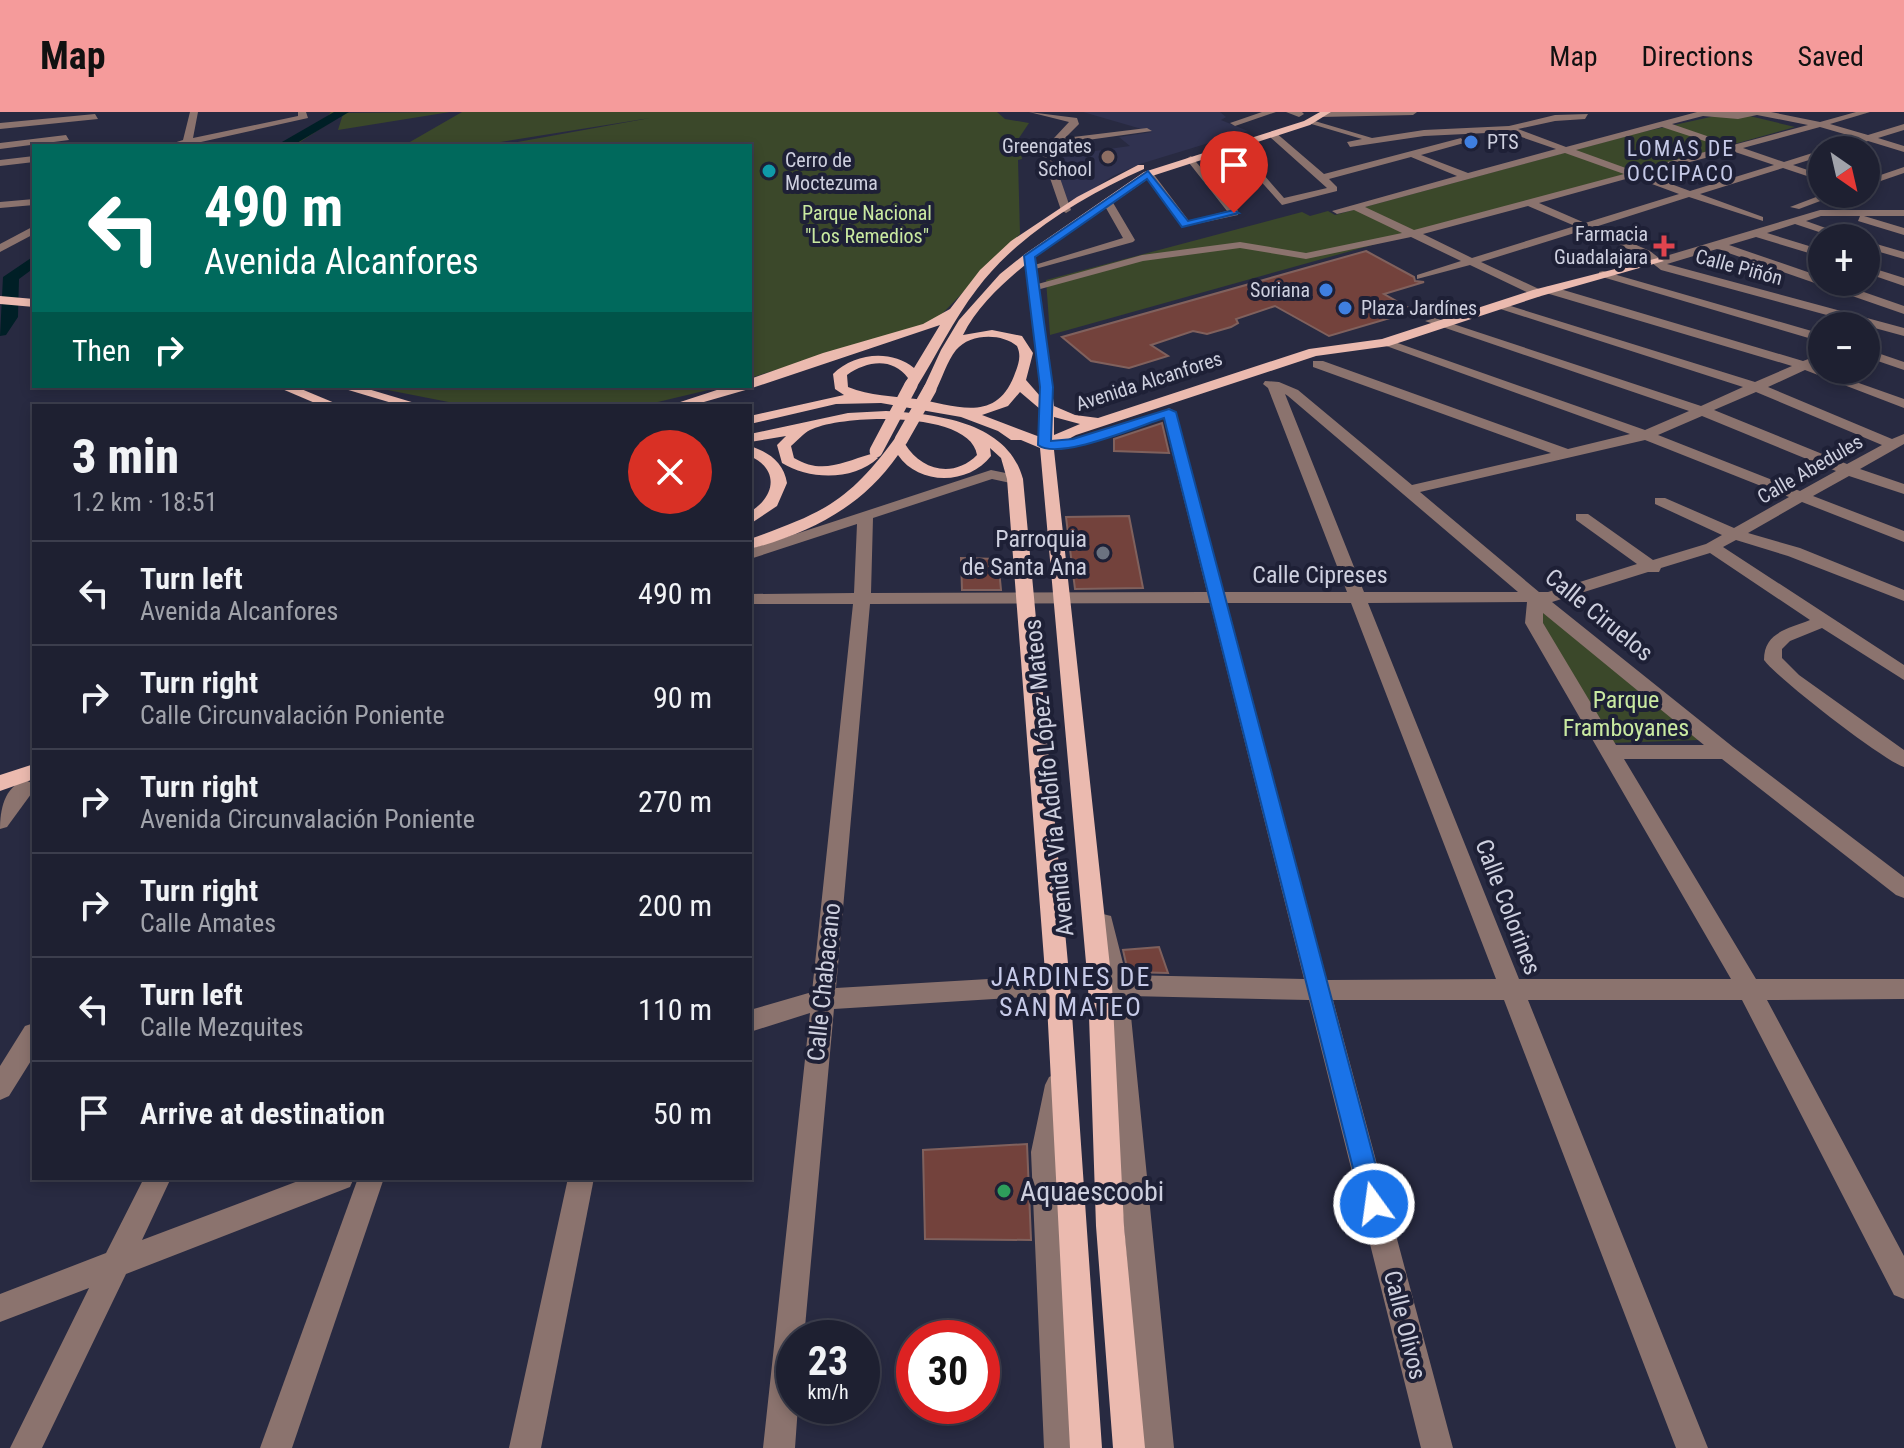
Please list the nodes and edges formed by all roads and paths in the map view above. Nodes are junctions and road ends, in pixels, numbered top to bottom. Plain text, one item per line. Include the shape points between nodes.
1 (194, 112) edge
2 (302, 112) edge
3 (1033, 112) edge
4 (1272, 112) edge
5 (1413, 112) edge
6 (1757, 112) edge
7 (1770, 112) edge
8 (1813, 112) edge
9 (1845, 112) edge
10 (1866, 112) edge
11 (1705, 113) edge
12 (1325, 114) edge
13 (1585, 116) dead end
14 (95, 117) dead end
15 (1298, 118) edge
16 (1790, 118) junction
17 (71, 119) junction
18 (1235, 123) dead end
19 (1662, 124) junction
20 (1819, 124) junction
21 (0, 126) edge
22 (1904, 127) edge
23 (1508, 129) junction
24 (1147, 131) dead end
25 (1272, 134) junction
26 (1860, 136) edge
27 (1874, 136) edge
28 (1377, 140) junction
29 (188, 141) junction
30 (66, 142) edge
31 (1055, 142) junction
32 (1880, 142) edge
33 (32, 144) edge
34 (33, 144) edge
35 (177, 144) edge
36 (1350, 144) dead end
37 (0, 146) edge
38 (1234, 146) junction
39 (1730, 147) junction
40 (1566, 149) junction
41 (1904, 149) edge
42 (1410, 153) junction
43 (1808, 157) edge
44 (32, 159) edge
45 (1191, 159) junction
46 (0, 163) edge
47 (1783, 165) junction
48 (1904, 170) edge
49 (1808, 173) edge
50 (1148, 174) junction
51 (1633, 174) junction
52 (1892, 174) junction
53 (1464, 175) junction
54 (1322, 178) junction
55 (1880, 178) edge
56 (1904, 178) edge
57 (1690, 194) junction
58 (1107, 201) junction
59 (32, 202) edge
60 (1531, 203) junction
61 (0, 205) edge
62 (1355, 206) junction
63 (1808, 206) edge
64 (1066, 210) junction
65 (1904, 210) edge
66 (1337, 211) dead end
67 (1840, 212) junction
68 (1790, 215) junction
69 (1759, 219) junction
70 (1813, 224) edge
71 (1586, 226) junction
72 (32, 230) edge
73 (1904, 232) edge
74 (1756, 233) junction
75 (1411, 234) junction
76 (1717, 245) junction
77 (1880, 248) edge
78 (0, 249) edge
79 (1808, 250) edge
80 (1904, 256) edge
81 (1658, 261) junction
82 (1030, 262) junction
83 (1472, 263) junction
84 (1603, 274) junction
85 (1880, 274) edge
86 (1421, 277) dead end
87 (1808, 277) edge
88 (1904, 282) edge
89 (1033, 287) junction
90 (32, 289) edge
91 (1543, 291) junction
92 (1, 292) edge
93 (1864, 296) edge
94 (32, 302) edge
95 (1497, 306) junction
96 (957, 310) junction
97 (1904, 310) edge
98 (1439, 323) junction
99 (1889, 327) junction
100 (1880, 331) edge
101 (1904, 332) edge
102 (1808, 334) edge
103 (1384, 343) junction
104 (1348, 349) junction
105 (947, 350) junction
106 (1880, 358) edge
107 (1318, 364) junction
108 (1808, 365) edge
109 (1805, 366) junction
110 (1904, 366) edge
111 (1019, 380) junction
112 (913, 382) junction
113 (752, 383) edge
114 (1268, 384) junction
115 (287, 388) edge
116 (350, 388) edge
117 (737, 388) edge
118 (1759, 388) junction
119 (864, 398) junction
120 (330, 404) edge
121 (410, 404) edge
122 (682, 404) edge
123 (1904, 404) edge
124 (1048, 406) junction
125 (1703, 411) junction
126 (958, 412) junction
127 (1169, 412) junction
128 (752, 420) edge
129 (1105, 420) junction
130 (805, 427) junction
131 (967, 428) junction
132 (1006, 428) junction
133 (1646, 435) junction
134 (752, 438) edge
135 (1898, 441) edge
136 (900, 442) junction
137 (1045, 445) junction
138 (752, 451) edge
139 (873, 454) junction
140 (1568, 454) junction
141 (1047, 468) junction
142 (1847, 470) junction
143 (1015, 479) junction
144 (1904, 489) edge
145 (1411, 490) junction
146 (1802, 497) junction
147 (1660, 501) dead end
148 (865, 515) junction
149 (752, 517) edge
150 (1582, 517) dead end
151 (752, 533) edge
152 (1736, 535) junction
153 (1904, 537) edge
154 (752, 543) edge
155 (1712, 547) junction
156 (752, 553) edge
157 (1653, 568) junction
158 (1904, 596) edge
159 (1023, 598) junction
160 (1061, 598) junction
161 (1536, 598) junction
162 (752, 599) edge
163 (862, 599) junction
164 (1218, 599) junction
165 (1359, 599) junction
166 (1824, 621) junction
167 (1904, 658) edge
168 (1904, 674) edge
169 (1611, 752) junction
170 (1726, 752) junction
171 (1904, 760) edge
172 (31, 782) edge
173 (0, 783) edge
174 (0, 796) edge
175 (0, 821) edge
176 (1085, 841) joint
177 (1904, 889) edge
178 (1058, 985) junction
179 (1108, 985) junction
180 (1748, 987) junction
181 (1904, 989) edge
182 (1319, 990) junction
183 (1513, 990) junction
184 (822, 999) junction
185 (752, 1020) edge
186 (32, 1037) edge
187 (1063, 1062) junction
188 (0, 1088) edge
189 (157, 1180) edge
190 (336, 1180) edge
191 (370, 1180) edge
192 (581, 1180) edge
193 (117, 1262) junction
194 (1904, 1285) edge
195 (0, 1308) edge
196 (26, 1448) edge
197 (276, 1448) edge
198 (525, 1448) edge
199 (779, 1448) edge
200 (1060, 1448) edge
201 (1086, 1448) edge
202 (1129, 1448) edge
203 (1158, 1448) edge
204 (1437, 1448) edge
205 (1692, 1448) edge

1 - 29 street
2 - 29 street via 303,118 247,125
3 - 31 street via 1074,120
4 - 18 street
5 - 12 street
6 - 11 street
6 - 16 street
7 - 16 street
8 - 16 street
9 - 16 street
10 - 20 street
11 - 19 street
12 - 15 main road
13 - 23 street
14 - 17 street
15 - 25 main road
15 - 28 street
15 - 64 main road via 1125,173
16 - 20 street
17 - 21 street
17 - 30 street
19 - 39 street
19 - 40 street
20 - 26 street
20 - 39 street
22 - 27 street
23 - 28 street
23 - 40 street
23 - 42 street
24 - 31 street
25 - 38 main road
25 - 54 street
28 - 36 street
28 - 42 street
29 - 35 street
30 - 34 street
31 - 64 street via 1046,152
32 - 41 street
33 - 37 street
38 - 45 main road
38 - 54 street via 1282,202 1333,189
39 - 47 street
39 - 51 street
40 - 51 street
40 - 53 street
42 - 53 street
42 - 54 street
43 - 47 street
44 - 46 street
45 - 50 main road
45 - 50 street via 1234,213 1186,225
47 - 49 street
47 - 57 street
48 - 52 street
50 - 58 main road
51 - 57 street
51 - 60 street
52 - 55 street
52 - 56 street
53 - 62 street
57 - 69 street
57 - 71 street
58 - 82 main road
58 - 82 street via 1129,240
59 - 61 street
60 - 71 street, Calle Piñón
60 - 75 street
62 - 66 street
62 - 75 street
63 - 68 street, Avenida Alcanfores
64 - 96 main road via 1013,245 985,271
65 - 67 street, Avenida Alcanfores
65 - 68 street
67 - 68 street, Avenida Alcanfores
67 - 73 street
68 - 69 street, Avenida Alcanfores
68 - 70 street
68 - 74 street, Avenida Alcanfores
69 - 81 street, Avenida Alcanfores
71 - 81 street, Calle Piñón
71 - 83 street
72 - 78 street
74 - 76 street, Avenida Alcanfores
74 - 79 street
75 - 83 street
75 - 89 street via 1306,256 1240,245 1142,258
76 - 81 street, Avenida Alcanfores
76 - 87 street
77 - 80 street
81 - 84 main road, Avenida Alcanfores
81 - 99 street, Calle Piñón via 1665,268
82 - 89 main road, Avenida Via Adolfo López Mateos
82 - 105 main road via 984,297
83 - 86 street
83 - 91 street
84 - 91 main road, Avenida Alcanfores
84 - 102 street
85 - 88 street
89 - 124 main road, Avenida Via Adolfo López Mateos
90 - 92 main road
91 - 95 main road, Avenida Alcanfores
91 - 109 street
92 - 94 main road
93 - 97 street
95 - 98 main road, Avenida Alcanfores
95 - 118 street
96 - 112 main road
96 - 113 main road via 927,327
98 - 103 main road, Avenida Alcanfores
98 - 104 main road, Avenida Alcanfores via 1414,322
98 - 125 street
99 - 100 street
99 - 101 street, Calle Piñón
103 - 104 main road, Avenida Alcanfores
103 - 133 street
104 - 107 main road, Avenida Alcanfores
104 - 129 main road, Avenida Alcanfores via 1314,352
105 - 111 main road via 984,333 1018,340 1027,358
105 - 136 main road, bridge
106 - 110 street
107 - 114 main road, Avenida Alcanfores
107 - 140 street
108 - 109 street
109 - 118 street
109 - 123 street
111 - 124 main road
111 - 126 main road via 1003,405
112 - 119 main road via 910,369 892,361 858,362 840,374 839,381 842,389
112 - 139 main road, bridge
114 - 127 main road, Avenida Alcanfores
114 - 145 street, Calle Ciruelos via 1293,393
114 - 165 street, Calle Colorines
115 - 120 main road
116 - 121 main road
117 - 122 main road
118 - 125 street
118 - 135 street
119 - 126 main road
119 - 128 main road
124 - 129 main road via 1075,421
124 - 137 main road, Avenida Via Adolfo López Mateos
125 - 133 street
125 - 142 street
126 - 132 main road
127 - 137 main road, Avenida Alcanfores via 1075,443
127 - 164 street, Calle Olivos
129 - 137 main road, Avenida Alcanfores
130 - 131 main road, Avenida Via Adolfo López Mateos via 870,415
130 - 134 main road, Avenida Via Adolfo López Mateos
130 - 139 main road via 784,445 783,453 795,466 829,472
131 - 136 main road via 984,450 978,464 955,473 911,464
131 - 143 main road, Avenida Via Adolfo López Mateos via 1009,458
132 - 137 main road
132 - 141 main road
133 - 140 street
133 - 146 street
135 - 142 street, Calle Abedules
136 - 154 main road via 841,509
137 - 141 main road, Avenida Via Adolfo López Mateos
138 - 149 main road via 774,466 780,487 776,499
139 - 151 main road via 830,505
140 - 145 street
141 - 160 main road, Avenida Via Adolfo López Mateos
142 - 144 street
142 - 146 street, Calle Abedules
143 - 148 street via 991,474
143 - 159 main road, Avenida Via Adolfo López Mateos
145 - 161 street, Calle Ciruelos
146 - 152 street, Calle Abedules
146 - 153 street
147 - 152 street
148 - 156 street
148 - 163 street, Calle Chabacano
150 - 157 street
152 - 155 street, Calle Cipreses
152 - 158 street
155 - 157 street, Calle Cipreses
155 - 166 street
157 - 161 street, Calle Cipreses
159 - 160 street, Calle Cipreses
159 - 163 street, Calle Cipreses
159 - 178 main road, Avenida Via Adolfo López Mateos
160 - 164 street, Calle Cipreses
160 - 176 main road, Avenida Via Adolfo López Mateos
161 - 165 street, Calle Cipreses
161 - 169 street via 1534,623
161 - 170 street, Calle Ciruelos
162 - 163 street, Calle Cipreses
163 - 184 street, Calle Chabacano
164 - 165 street, Calle Cipreses
164 - 182 street, Calle Olivos
165 - 183 street, Calle Colorines
166 - 167 street
166 - 168 street
166 - 171 street via 1784,637 1773,647 1773,660
169 - 170 street
169 - 180 street
170 - 177 street, Calle Ciruelos
172 - 173 main road
172 - 174 main road
172 - 175 street
176 - 179 street
178 - 184 street
178 - 187 main road, Avenida Via Adolfo López Mateos
179 - 182 street
179 - 202 main road via 1110,1226
179 - 203 street
180 - 181 street
180 - 183 street
180 - 194 street
182 - 183 street
182 - 204 street, Calle Olivos
183 - 205 street, Calle Colorines
184 - 185 street
184 - 199 street, Calle Chabacano
186 - 188 street
187 - 200 street via 1044,1152
187 - 201 main road, Avenida Via Adolfo López Mateos
189 - 193 street
190 - 193 street
191 - 197 street
192 - 198 street
193 - 195 street
193 - 196 street

